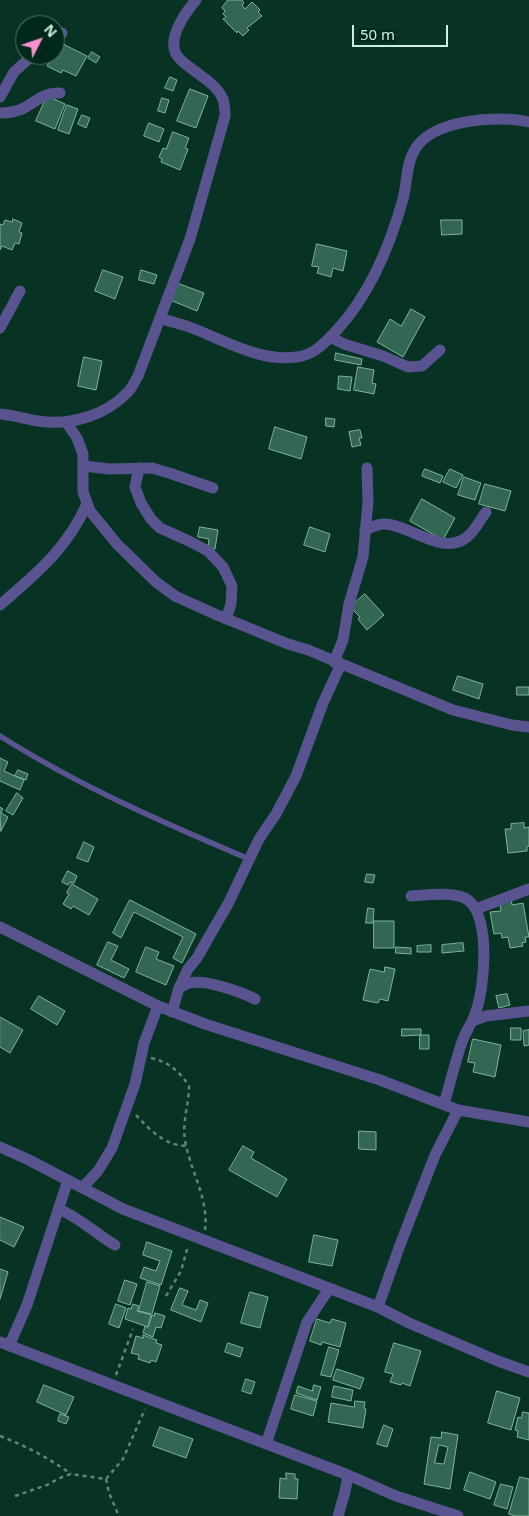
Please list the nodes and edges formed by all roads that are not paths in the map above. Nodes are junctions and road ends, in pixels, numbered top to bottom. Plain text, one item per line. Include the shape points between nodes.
1 (196, 0) edge
2 (22, 65) edge
3 (60, 93) dead end
4 (0, 97) edge
5 (0, 113) edge
6 (529, 122) edge
7 (20, 291) dead end
8 (160, 318) junction
9 (0, 328) edge
10 (330, 337) junction
11 (440, 350) dead end
12 (0, 414) edge
13 (66, 422) junction
14 (84, 466) junction
15 (139, 468) junction
16 (367, 468) dead end
17 (212, 488) dead end
18 (87, 504) junction
19 (486, 512) dead end
20 (366, 530) junction
21 (0, 605) edge
22 (226, 619) junction
23 (338, 663) junction
24 (529, 727) edge
25 (0, 736) edge
26 (249, 859) junction
27 (529, 889) edge
28 (411, 896) dead end
29 (476, 908) junction
30 (0, 927) edge
31 (179, 988) junction
32 (255, 999) dead end
33 (158, 1006) junction
34 (529, 1011) edge
35 (172, 1012) junction
36 (472, 1022) junction
37 (444, 1104) junction
38 (458, 1110) junction
39 (529, 1122) edge
40 (0, 1147) edge
41 (68, 1180) junction
42 (82, 1188) junction
43 (59, 1209) junction
44 (115, 1244) dead end
45 (329, 1289) junction
46 (378, 1308) junction
47 (4, 1344) edge
48 (529, 1372) edge
49 (266, 1444) junction
50 (348, 1475) junction
51 (338, 1516) edge
52 (458, 1516) edge

1 - 8 street via 175,34 174,48 178,58 212,83 221,94 225,116 190,239
2 - 4 street via 14,72
3 - 5 street via 44,95 15,112
6 - 10 street via 495,119 458,123 424,138 414,151 388,245 362,298
7 - 9 street
8 - 10 street via 253,353 280,357 298,357 315,352
8 - 13 street via 129,391 98,414
10 - 11 street via 408,367 422,366
12 - 13 street
13 - 14 street via 77,438
14 - 15 street via 109,470
14 - 18 street via 83,492
15 - 17 street via 170,472
15 - 22 street via 135,487 151,519 160,528 208,551 223,567 232,586
16 - 20 street
18 - 21 street via 69,537 43,568
18 - 22 street via 117,544 156,582 175,596
19 - 20 street via 460,541 436,542 386,524
20 - 23 street
22 - 23 street
23 - 24 street via 452,710
23 - 26 street via 296,776
25 - 26 lane via 100,793
26 - 31 street via 228,904
27 - 29 street
28 - 29 street via 456,896 467,899
29 - 36 street via 482,928 484,979
30 - 33 street
31 - 32 street via 191,982 207,984
31 - 35 street
33 - 35 street
33 - 42 street via 112,1148
34 - 36 street via 486,1016
35 - 37 street
36 - 37 street via 462,1040
37 - 38 street
38 - 39 street
38 - 46 street via 435,1155
40 - 41 street
41 - 42 street
41 - 43 street
42 - 45 street via 189,1236
43 - 44 street
43 - 47 street via 27,1305
45 - 46 street
45 - 49 street via 307,1322
46 - 48 street
47 - 49 street
49 - 50 street
50 - 51 street
50 - 52 street via 396,1496

